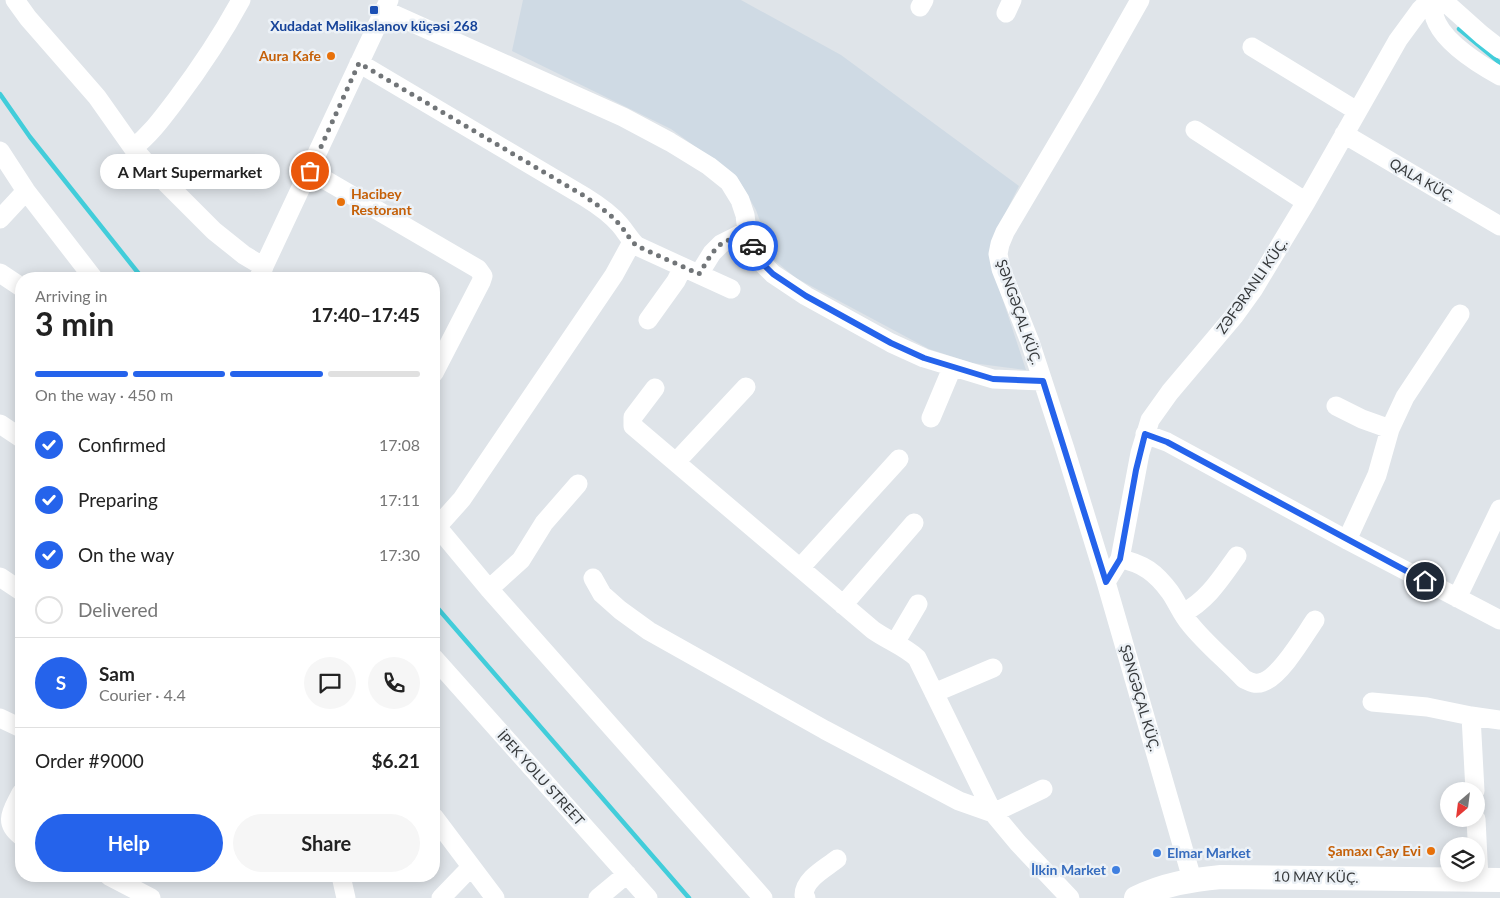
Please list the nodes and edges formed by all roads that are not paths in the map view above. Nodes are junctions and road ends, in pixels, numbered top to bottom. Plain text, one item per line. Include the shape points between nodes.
1 (15, 0) edge
2 (1140, 0) edge
3 (1431, 0) edge
4 (1440, 0) edge
5 (236, 2) edge
6 (386, 5) edge
7 (1252, 47) dead end
8 (1500, 49) edge
9 (359, 63) junction
10 (1500, 76) edge
11 (1357, 111) junction
12 (1195, 130) dead end
13 (1344, 134) junction
14 (133, 148) junction
15 (0, 151) edge
16 (310, 171) junction
17 (26, 191) junction
18 (1306, 202) junction
19 (0, 219) edge
20 (1500, 226) edge
21 (747, 231) junction
22 (632, 242) junction
23 (691, 271) junction
24 (89, 272) edge
25 (260, 272) edge
26 (261, 272) edge
27 (0, 273) edge
28 (15, 284) edge
29 (730, 289) dead end
30 (1460, 314) dead end
31 (648, 320) dead end
32 (440, 361) edge
33 (952, 368) junction
34 (1043, 381) junction
35 (746, 387) dead end
36 (655, 388) dead end
37 (1336, 406) dead end
38 (931, 418) dead end
39 (0, 424) edge
40 (1390, 429) junction
41 (15, 434) edge
42 (1145, 434) junction
43 (899, 459) dead end
44 (676, 462) junction
45 (578, 484) dead end
46 (1500, 509) edge
47 (440, 522) edge
48 (914, 523) dead end
49 (440, 530) edge
50 (1347, 540) junction
51 (1237, 556) dead end
52 (1120, 559) junction
53 (800, 568) junction
54 (0, 577) edge
55 (593, 578) dead end
56 (1106, 582) junction
57 (15, 587) edge
58 (489, 588) junction
59 (1456, 598) junction
60 (918, 604) dead end
61 (844, 605) junction
62 (1183, 613) junction
63 (1315, 620) dead end
64 (1500, 620) edge
65 (895, 644) junction
66 (440, 665) edge
67 (993, 668) dead end
68 (934, 693) junction
69 (1372, 702) dead end
70 (1471, 716) junction
71 (0, 718) edge
72 (1500, 720) edge
73 (15, 725) edge
74 (1475, 782) edge
75 (1042, 789) dead end
76 (15, 805) edge
77 (994, 813) junction
78 (440, 825) edge
79 (1478, 828) edge
80 (11, 830) edge
81 (838, 859) dead end
82 (471, 867) junction
83 (627, 874) junction
84 (1490, 879) edge
85 (1192, 880) junction
86 (116, 882) edge
87 (342, 882) edge
88 (1169, 892) edge
89 (129, 894) edge
90 (151, 898) edge
91 (346, 898) edge
92 (441, 898) edge
93 (495, 898) edge
94 (598, 898) edge
95 (648, 898) edge
96 (762, 898) edge
97 (806, 898) edge
98 (1070, 898) edge
99 (1136, 898) edge

1 - 14 street via 97,97
2 - 34 street, ŞƏNGƏÇAL KÜÇ. via 1000,244 1001,269
3 - 10 street via 1434,16 1443,33 1468,55
3 - 11 street via 1415,15 1398,40
4 - 8 street
5 - 14 street via 202,66 154,129
6 - 9 street
6 - 21 street via 623,117 709,166 729,182 740,200
7 - 11 street
9 - 16 street
9 - 22 street via 586,197 609,213
11 - 13 street
12 - 18 street
13 - 18 street
13 - 20 street, QALA KÜÇ.
14 - 25 street via 214,231
15 - 17 street
16 - 26 street
16 - 32 street via 478,269 483,276
17 - 19 street
17 - 24 street
18 - 42 street via 1235,315 1158,409
21 - 23 street via 721,244
21 - 33 street via 763,264 773,274 891,343
22 - 23 street
22 - 47 street via 614,275 468,491
23 - 29 street
23 - 31 street via 676,281
27 - 28 street
30 - 40 street via 1406,397
33 - 34 street via 993,379
33 - 38 street
34 - 56 street, ŞƏNGƏÇAL KÜÇ.
35 - 44 street
36 - 44 street via 634,417 634,426
37 - 40 street
39 - 41 street
40 - 50 street via 1377,475
42 - 50 street via 1167,442
42 - 52 street
43 - 53 street
44 - 53 street
45 - 58 street via 544,523 520,560
46 - 59 street
48 - 61 street
49 - 58 street
50 - 59 street
51 - 62 street via 1210,593
52 - 56 street
52 - 62 street via 1148,568
53 - 61 street
54 - 57 street
55 - 77 street via 602,594 649,631 825,730 951,796
56 - 85 street, ŞƏNGƏÇAL KÜÇ.
58 - 96 street
59 - 64 street
60 - 65 street
61 - 65 street
62 - 63 street via 1200,636 1253,684 1264,682 1278,670
65 - 68 street via 917,658
66 - 83 street, İPEK YOLU STREET
67 - 68 street
68 - 77 street
69 - 70 street
70 - 72 street
70 - 74 street
71 - 73 street
75 - 77 street
76 - 80 street via 10,815
77 - 98 street
78 - 82 street
79 - 84 street
81 - 97 street via 807,883 804,890
82 - 92 street
82 - 93 street
83 - 94 street
83 - 95 street, İPEK YOLU STREET
84 - 85 main road, 10 MAY KÜÇ. via 1221,876
85 - 88 main road, 10 MAY KÜÇ.
86 - 89 street
87 - 91 street
88 - 99 main road, 10 MAY KÜÇ.
89 - 90 street

